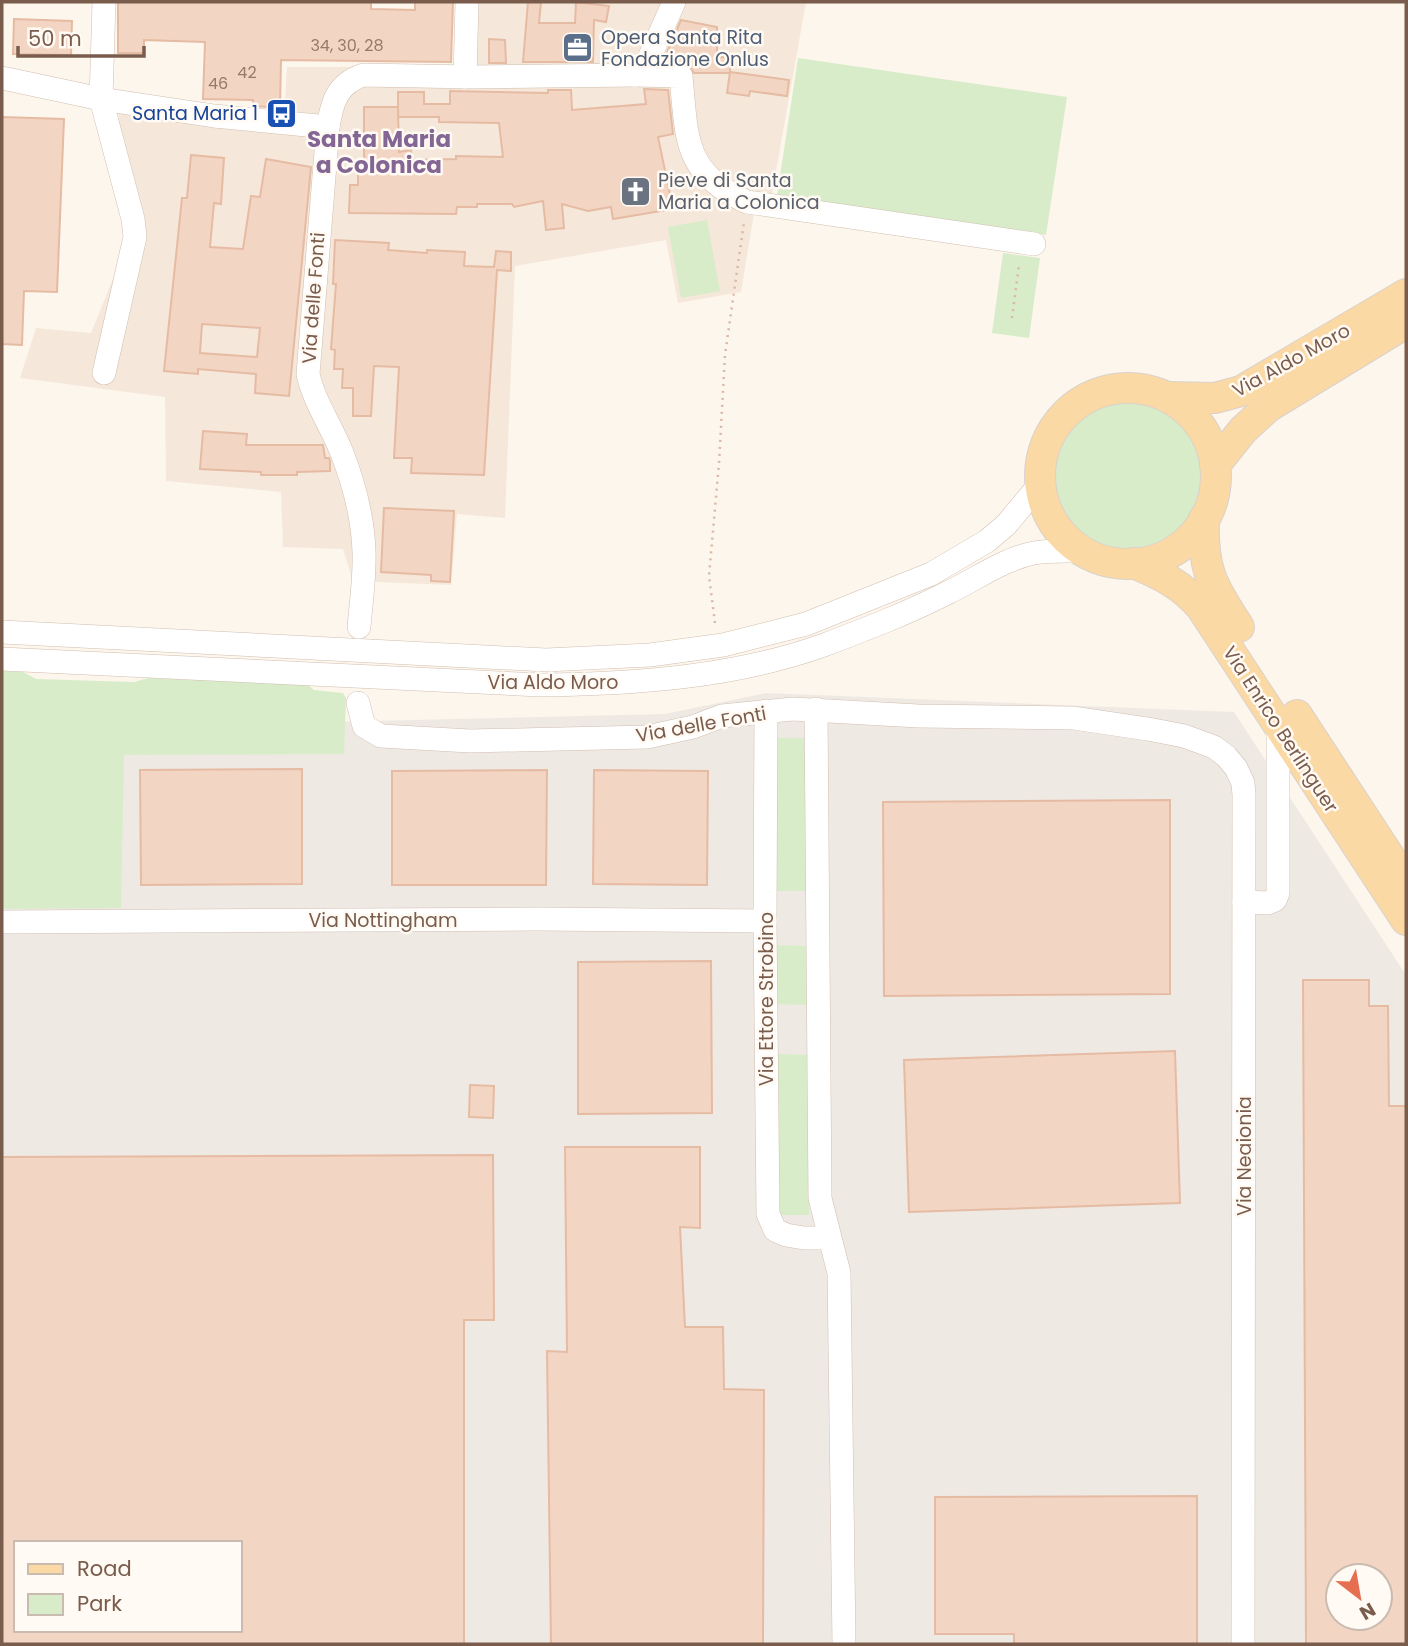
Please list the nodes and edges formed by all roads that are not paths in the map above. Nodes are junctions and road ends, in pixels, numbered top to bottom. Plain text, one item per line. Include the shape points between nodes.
1 (104, 2) edge
2 (467, 2) edge
3 (674, 2) edge
4 (635, 75) junction
5 (465, 77) junction
6 (2, 78) edge
7 (101, 99) junction
8 (328, 127) junction
9 (1034, 244) dead end
10 (1406, 294) edge
11 (1406, 323) edge
12 (104, 373) dead end
13 (1167, 397) junction
14 (1215, 466) junction
15 (1040, 484) junction
16 (1204, 519) junction
17 (1082, 551) junction
18 (1133, 563) junction
19 (359, 627) dead end
20 (2, 632) edge
21 (2, 659) edge
22 (358, 703) dead end
23 (816, 709) junction
24 (766, 711) junction
25 (1278, 725) junction
26 (1148, 729) joint
27 (1406, 882) edge
28 (1244, 902) junction
29 (1406, 920) edge
30 (765, 921) junction
31 (2, 922) edge
32 (829, 1238) junction
33 (844, 1644) edge
34 (1243, 1644) edge

1 - 7 street
2 - 5 street
3 - 4 street via 646,65
4 - 5 street, Via delle Fonti
4 - 9 street, Via delle Fonti via 681,76 693,156 707,177 747,202
5 - 8 street, Via delle Fonti via 363,75 352,79 332,101
6 - 7 street
7 - 8 street
7 - 12 street via 135,237
8 - 19 street, Via delle Fonti via 308,374 348,469 360,516 365,554
10 - 13 main road, Via Aldo Moro via 1241,391 1215,398
11 - 14 main road, Via Aldo Moro via 1268,407
13 - 14 main road via 1200,425
13 - 15 main road via 1121,388 1078,403 1048,439
14 - 16 main road via 1214,493
15 - 17 main road via 1051,519
15 - 20 street, Via Aldo Moro via 997,533 931,574 806,624 711,647 546,660
16 - 18 main road via 1174,550
16 - 27 main road, Via Enrico Berlinguer via 1204,551 1214,588
17 - 18 main road via 1113,562
17 - 21 street, Via Aldo Moro via 1036,552 1017,558 884,622 795,653 715,672 608,684 541,685
18 - 25 main road, Via Enrico Berlinguer via 1189,593
22 - 24 street, Via delle Fonti via 364,726 381,737 470,741 647,737 722,716
23 - 24 street, Via delle Fonti
23 - 26 street, Via delle Fonti via 1074,718
23 - 32 street via 820,1198
24 - 30 street, Via Ettore Strobino
25 - 28 street via 1278,893 1268,903
25 - 29 main road, Via Enrico Berlinguer
26 - 28 street, Via Neaionia via 1214,747 1236,768 1243,783
28 - 34 street, Via Neaionia
30 - 31 street, Via Nottingham
30 - 32 street, Via Ettore Strobino via 769,1221 786,1235
32 - 33 street via 839,1273

